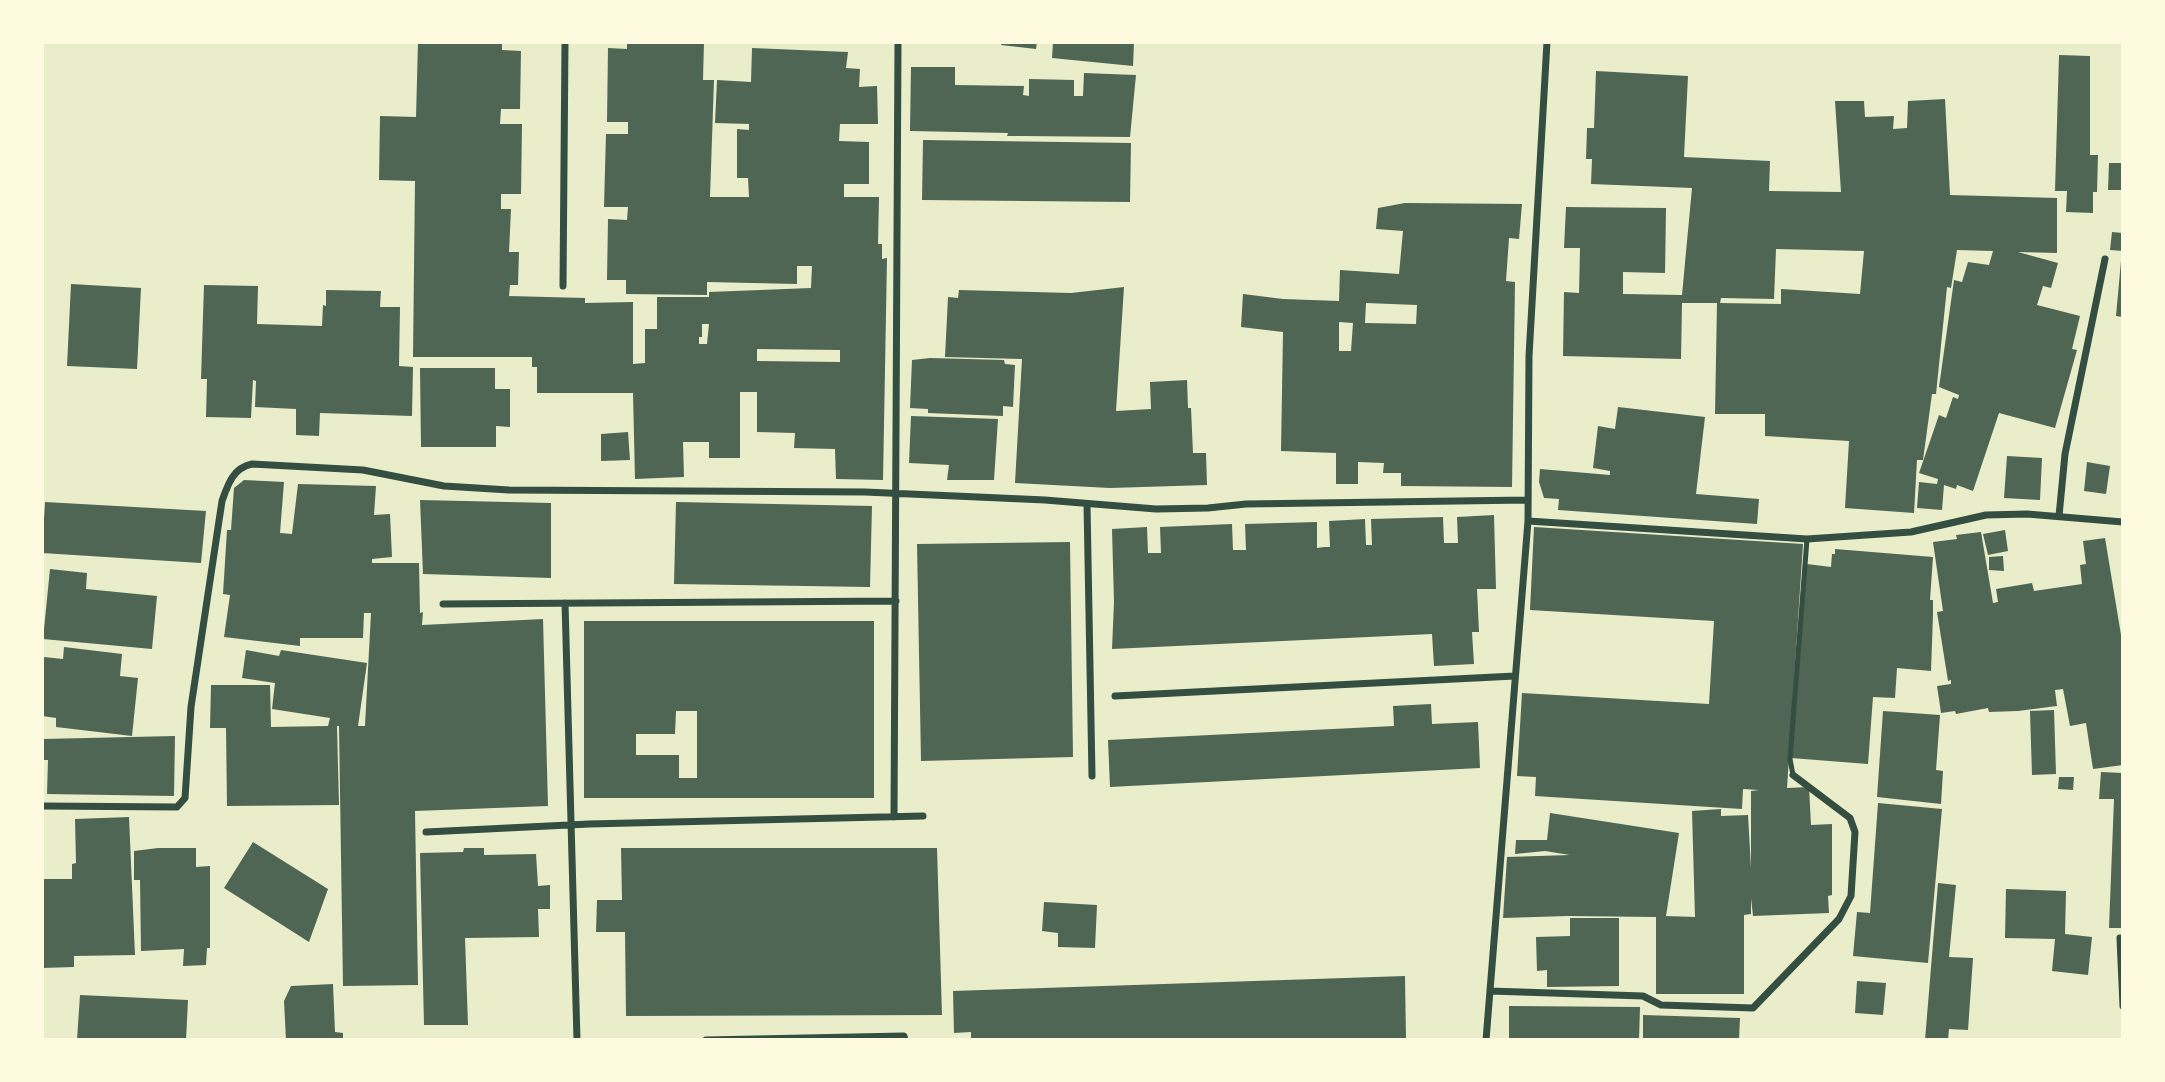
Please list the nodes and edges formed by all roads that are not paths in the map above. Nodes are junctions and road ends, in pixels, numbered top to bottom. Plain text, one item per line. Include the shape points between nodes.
1 (565, 42) edge
2 (898, 42) edge
3 (1547, 42) edge
4 (2105, 258) dead end
5 (563, 286) dead end
6 (897, 493) junction
7 (1527, 500) junction
8 (1087, 504) junction
9 (2059, 516) junction
10 (1528, 521) junction
11 (2123, 522) edge
12 (1807, 539) junction
13 (896, 601) junction
14 (565, 603) junction
15 (443, 604) dead end
16 (1515, 676) junction
17 (1115, 696) dead end
18 (1793, 775) joint
19 (1092, 776) dead end
20 (42, 806) edge
21 (923, 816) dead end
22 (894, 817) junction
23 (571, 825) junction
24 (426, 832) dead end
25 (2120, 938) dead end
26 (1490, 991) junction
27 (2123, 1006) edge
28 (576, 1040) edge
29 (706, 1040) edge
30 (905, 1040) edge
31 (1486, 1040) edge

1 - 5 street
2 - 6 street
3 - 7 street via 1529,356
4 - 9 street via 2065,454
6 - 8 street
6 - 13 street
6 - 20 street via 509,489 444,486 363,470 242,466 228,482 222,501 191,707 185,798 177,807
7 - 8 street via 1156,509
7 - 10 street
8 - 19 street
9 - 11 street
9 - 12 street via 1986,516 1911,532
10 - 12 street
10 - 16 street
12 - 18 lane via 1790,759
13 - 14 street
13 - 22 street
14 - 15 street
14 - 23 street
16 - 17 street
16 - 26 street
18 - 26 street via 1850,818 1855,832 1851,896 1839,919 1752,1008 1661,1005 1643,996
21 - 22 street
22 - 23 street
23 - 24 street
23 - 28 street
25 - 27 street
26 - 31 street
29 - 30 street via 904,1036

